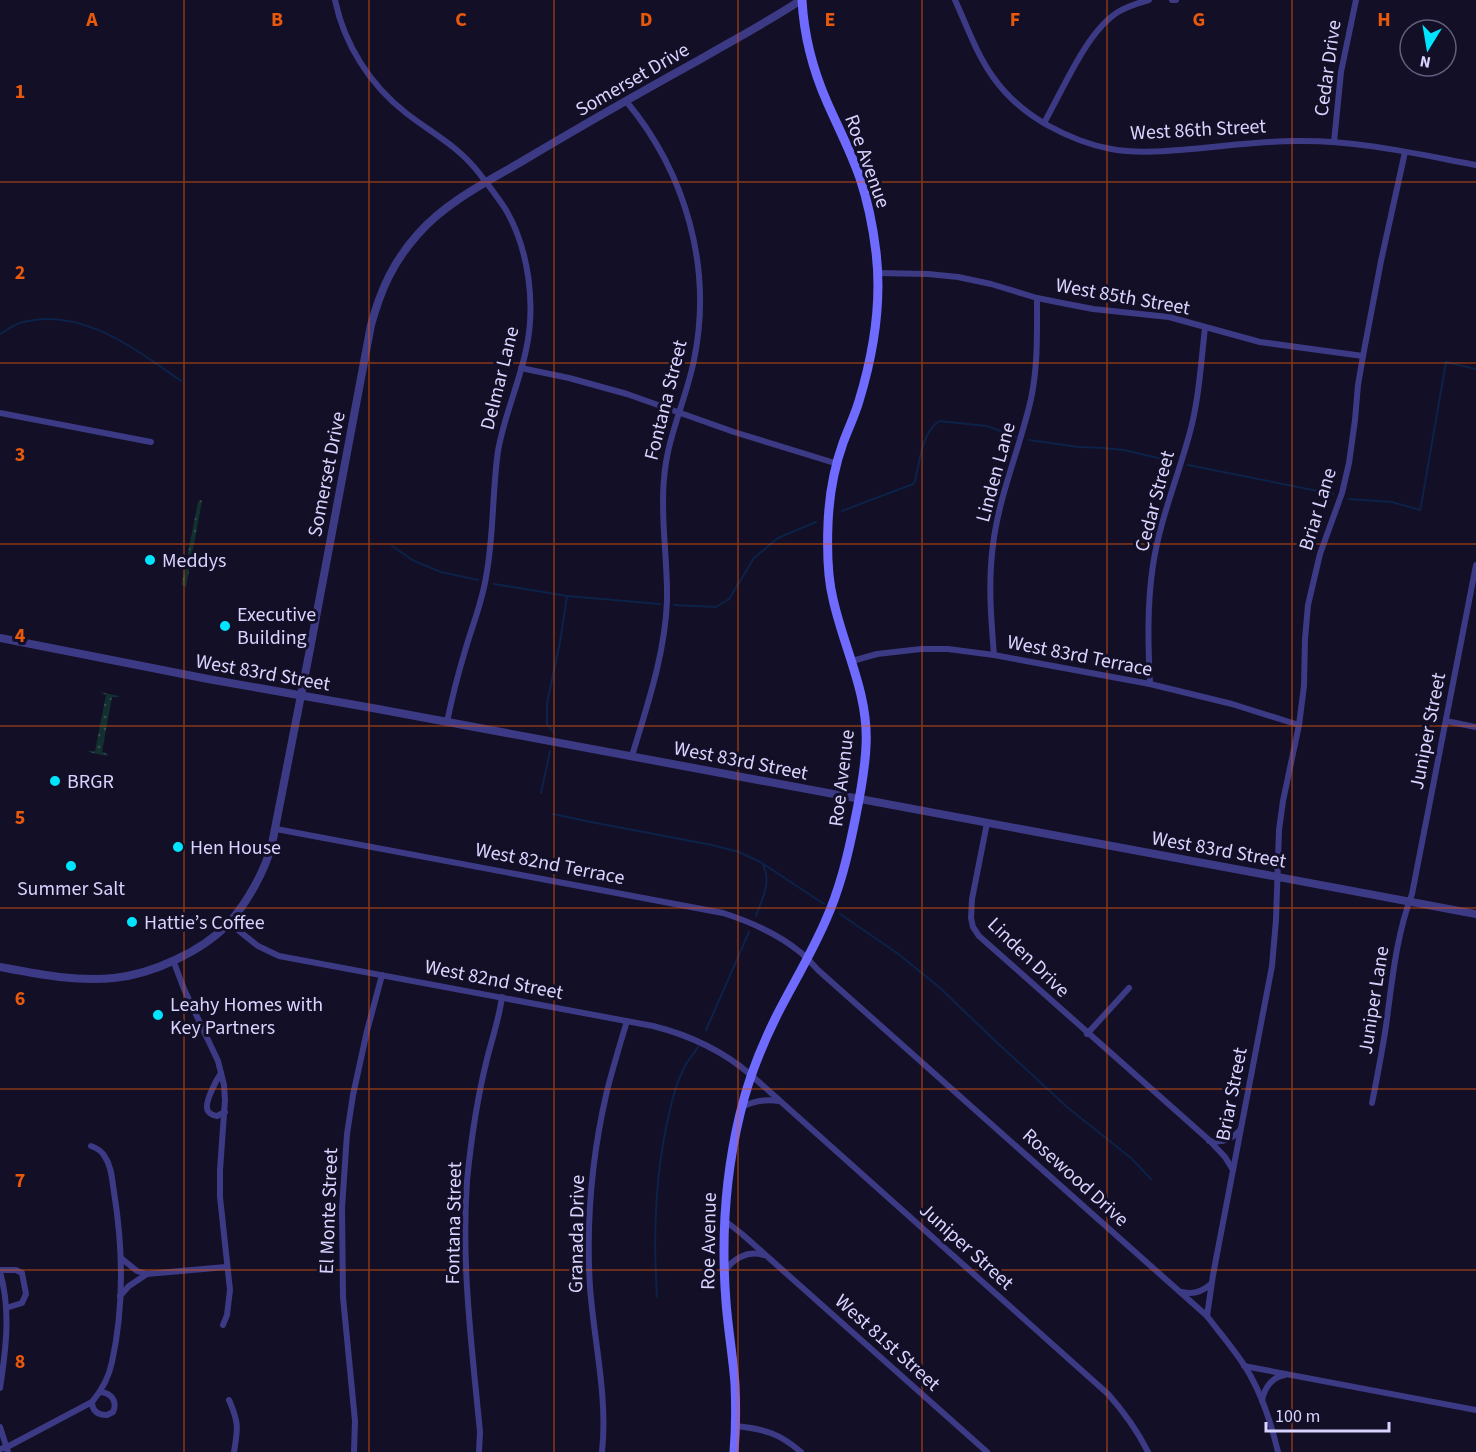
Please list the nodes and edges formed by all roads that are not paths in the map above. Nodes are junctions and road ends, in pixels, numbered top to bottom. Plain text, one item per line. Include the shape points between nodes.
1 (335, 0) edge
2 (801, 0) edge
3 (955, 0) edge
4 (1149, 0) edge
5 (1356, 0) edge
6 (626, 101) junction
7 (1044, 123) junction
8 (1334, 142) junction
9 (1405, 152) junction
10 (1476, 165) edge
11 (486, 183) junction
12 (878, 273) junction
13 (1038, 298) junction
14 (1205, 328) junction
15 (1363, 356) junction
16 (521, 368) junction
17 (679, 412) junction
18 (0, 413) edge
19 (152, 442) dead end
20 (838, 464) junction
21 (1476, 565) edge
22 (1473, 600) edge
23 (0, 638) edge
24 (994, 655) junction
25 (852, 661) junction
26 (1150, 684) junction
27 (301, 695) junction
28 (1446, 721) junction
29 (447, 722) junction
30 (1299, 725) junction
31 (1476, 727) edge
32 (632, 756) junction
33 (859, 798) junction
34 (987, 823) junction
35 (276, 828) junction
36 (1277, 877) junction
37 (1409, 902) junction
38 (1476, 914) edge
39 (229, 923) junction
40 (807, 959) junction
41 (173, 960) junction
42 (0, 967) edge
43 (382, 975) junction
44 (1129, 988) dead end
45 (502, 997) junction
46 (627, 1021) junction
47 (1087, 1034) junction
48 (221, 1073) junction
49 (752, 1075) junction
50 (780, 1101) junction
51 (1372, 1103) dead end
52 (742, 1108) junction
53 (225, 1112) junction
54 (1242, 1128) junction
55 (1209, 1140) junction
56 (91, 1146) dead end
57 (1233, 1170) junction
58 (724, 1220) junction
59 (767, 1256) junction
60 (121, 1258) junction
61 (226, 1267) junction
62 (0, 1271) edge
63 (724, 1272) junction
64 (147, 1274) junction
65 (1212, 1284) junction
66 (1180, 1292) junction
67 (120, 1296) junction
68 (6, 1308) junction
69 (1207, 1316) junction
70 (223, 1324) dead end
71 (1244, 1366) junction
72 (1287, 1374) junction
73 (0, 1388) edge
74 (100, 1392) junction
75 (229, 1400) dead end
76 (92, 1402) junction
77 (1262, 1402) junction
78 (1476, 1410) edge
79 (736, 1426) junction
80 (0, 1427) edge
81 (5, 1449) edge
82 (234, 1452) edge
83 (354, 1452) edge
84 (479, 1452) edge
85 (602, 1452) edge
86 (734, 1452) edge
87 (801, 1452) edge
88 (987, 1452) edge
89 (1148, 1452) edge
90 (1278, 1452) edge

1 - 11 street, Delmar Lane via 352,48 378,86 394,103 468,159
2 - 6 street, Somerset Drive
2 - 12 main road, Roe Avenue via 805,39 816,77 860,178
3 - 7 street, West 86th Street via 994,78 1017,104
4 - 7 street via 1117,12 1098,31
5 - 8 street, Cedar Drive via 1341,72
6 - 11 street, Somerset Drive
6 - 17 street, Fontana Street via 675,180 687,210 698,259 698,340
7 - 8 street, West 86th Street via 1075,138 1130,151
8 - 9 street, West 86th Street
9 - 10 street, West 86th Street
9 - 15 street, Briar Lane
11 - 16 street, Delmar Lane via 505,209 526,263 530,315
11 - 27 street, Somerset Drive via 454,202 420,232 394,265 377,302
12 - 13 street, West 85th Street via 958,277
12 - 20 main road, Roe Avenue via 870,362
13 - 14 street, West 85th Street via 1168,317
13 - 24 street, Linden Lane via 1031,396 993,545
14 - 15 street, West 85th Street via 1276,345
14 - 26 street, Cedar Street via 1191,430 1167,503 1153,565 1148,627
15 - 30 street, Briar Lane via 1349,463 1308,605
16 - 17 street via 595,385
16 - 29 street, Delmar Lane via 499,448 484,588
17 - 20 street
17 - 32 street, Fontana Street via 663,482 667,583 664,627 651,692
18 - 19 street
20 - 25 main road, Roe Avenue via 828,518 828,566 833,601
21 - 22 street, Juniper Street
22 - 28 street, Juniper Street
23 - 27 street, West 83rd Street
24 - 25 street, West 83rd Terrace via 921,649
24 - 26 street, West 83rd Terrace
25 - 33 main road, Roe Avenue via 860,686 867,743
26 - 30 street, West 83rd Terrace
27 - 29 street, West 83rd Street
27 - 35 street, Somerset Drive
28 - 31 street
28 - 37 street, Juniper Street
29 - 32 street, West 83rd Street
30 - 36 street, Briar Lane via 1283,801
32 - 33 street, West 83rd Street
33 - 34 street, West 83rd Street
33 - 40 main road, Roe Avenue via 837,894
34 - 36 street, West 83rd Street
34 - 47 street, Linden Drive via 972,899 973,927
35 - 39 street, Somerset Drive via 261,874
35 - 40 street, West 82nd Terrace via 723,913 765,930
36 - 37 street, West 83rd Street
36 - 54 street, Briar Street via 1272,966
37 - 38 street, West 83rd Street
37 - 51 street, Juniper Lane
39 - 41 street, Somerset Drive
39 - 43 street, West 82nd Street via 272,953
40 - 49 main road, Roe Avenue via 775,1019
40 - 66 street, Rosewood Drive
41 - 42 street, Somerset Drive via 133,975 96,979
41 - 48 street
43 - 45 street, West 82nd Street
43 - 83 street, El Monte Street via 353,1095 342,1208 343,1297 355,1421
44 - 47 street
45 - 46 street, West 82nd Street
45 - 84 street, Fontana Street via 478,1104 465,1222
46 - 49 street, West 82nd Street via 693,1038
46 - 85 street, Granada Drive via 600,1126 590,1210 590,1286 602,1396
47 - 55 street, Linden Drive
48 - 53 street
48 - 53 street via 206,1105 211,1115
49 - 50 street, Juniper Street
49 - 52 main road, Roe Avenue
50 - 52 street via 758,1102
50 - 89 street, Juniper Street via 1108,1394 1124,1411
52 - 58 main road, Roe Avenue
53 - 61 street via 220,1197
54 - 55 street via 1227,1140
54 - 57 street, Briar Street
55 - 57 street, Linden Drive
56 - 60 street via 106,1157 110,1170
57 - 65 street, Briar Street
58 - 59 street, West 81st Street
58 - 63 main road, Roe Avenue
59 - 63 street via 748,1254 732,1262
59 - 88 street, West 81st Street
60 - 64 street
60 - 67 street
61 - 64 street
61 - 70 street via 230,1290
62 - 68 street
62 - 68 street via 22,1273 26,1294 22,1303
63 - 79 main road, Roe Avenue
64 - 67 street
65 - 66 street via 1198,1292
65 - 69 street, Briar Street
66 - 69 street, Rosewood Drive
67 - 74 street via 112,1363
68 - 73 street via 6,1354
69 - 71 street, Rosewood Drive
71 - 72 street
71 - 77 street, Rosewood Drive
72 - 77 street via 1271,1381
72 - 78 street
74 - 76 street
74 - 76 street via 113,1398 113,1412 97,1413
75 - 82 street via 238,1426
76 - 81 street
77 - 90 street, Rosewood Drive
79 - 86 main road, Roe Avenue
79 - 87 street via 772,1433
80 - 81 street

